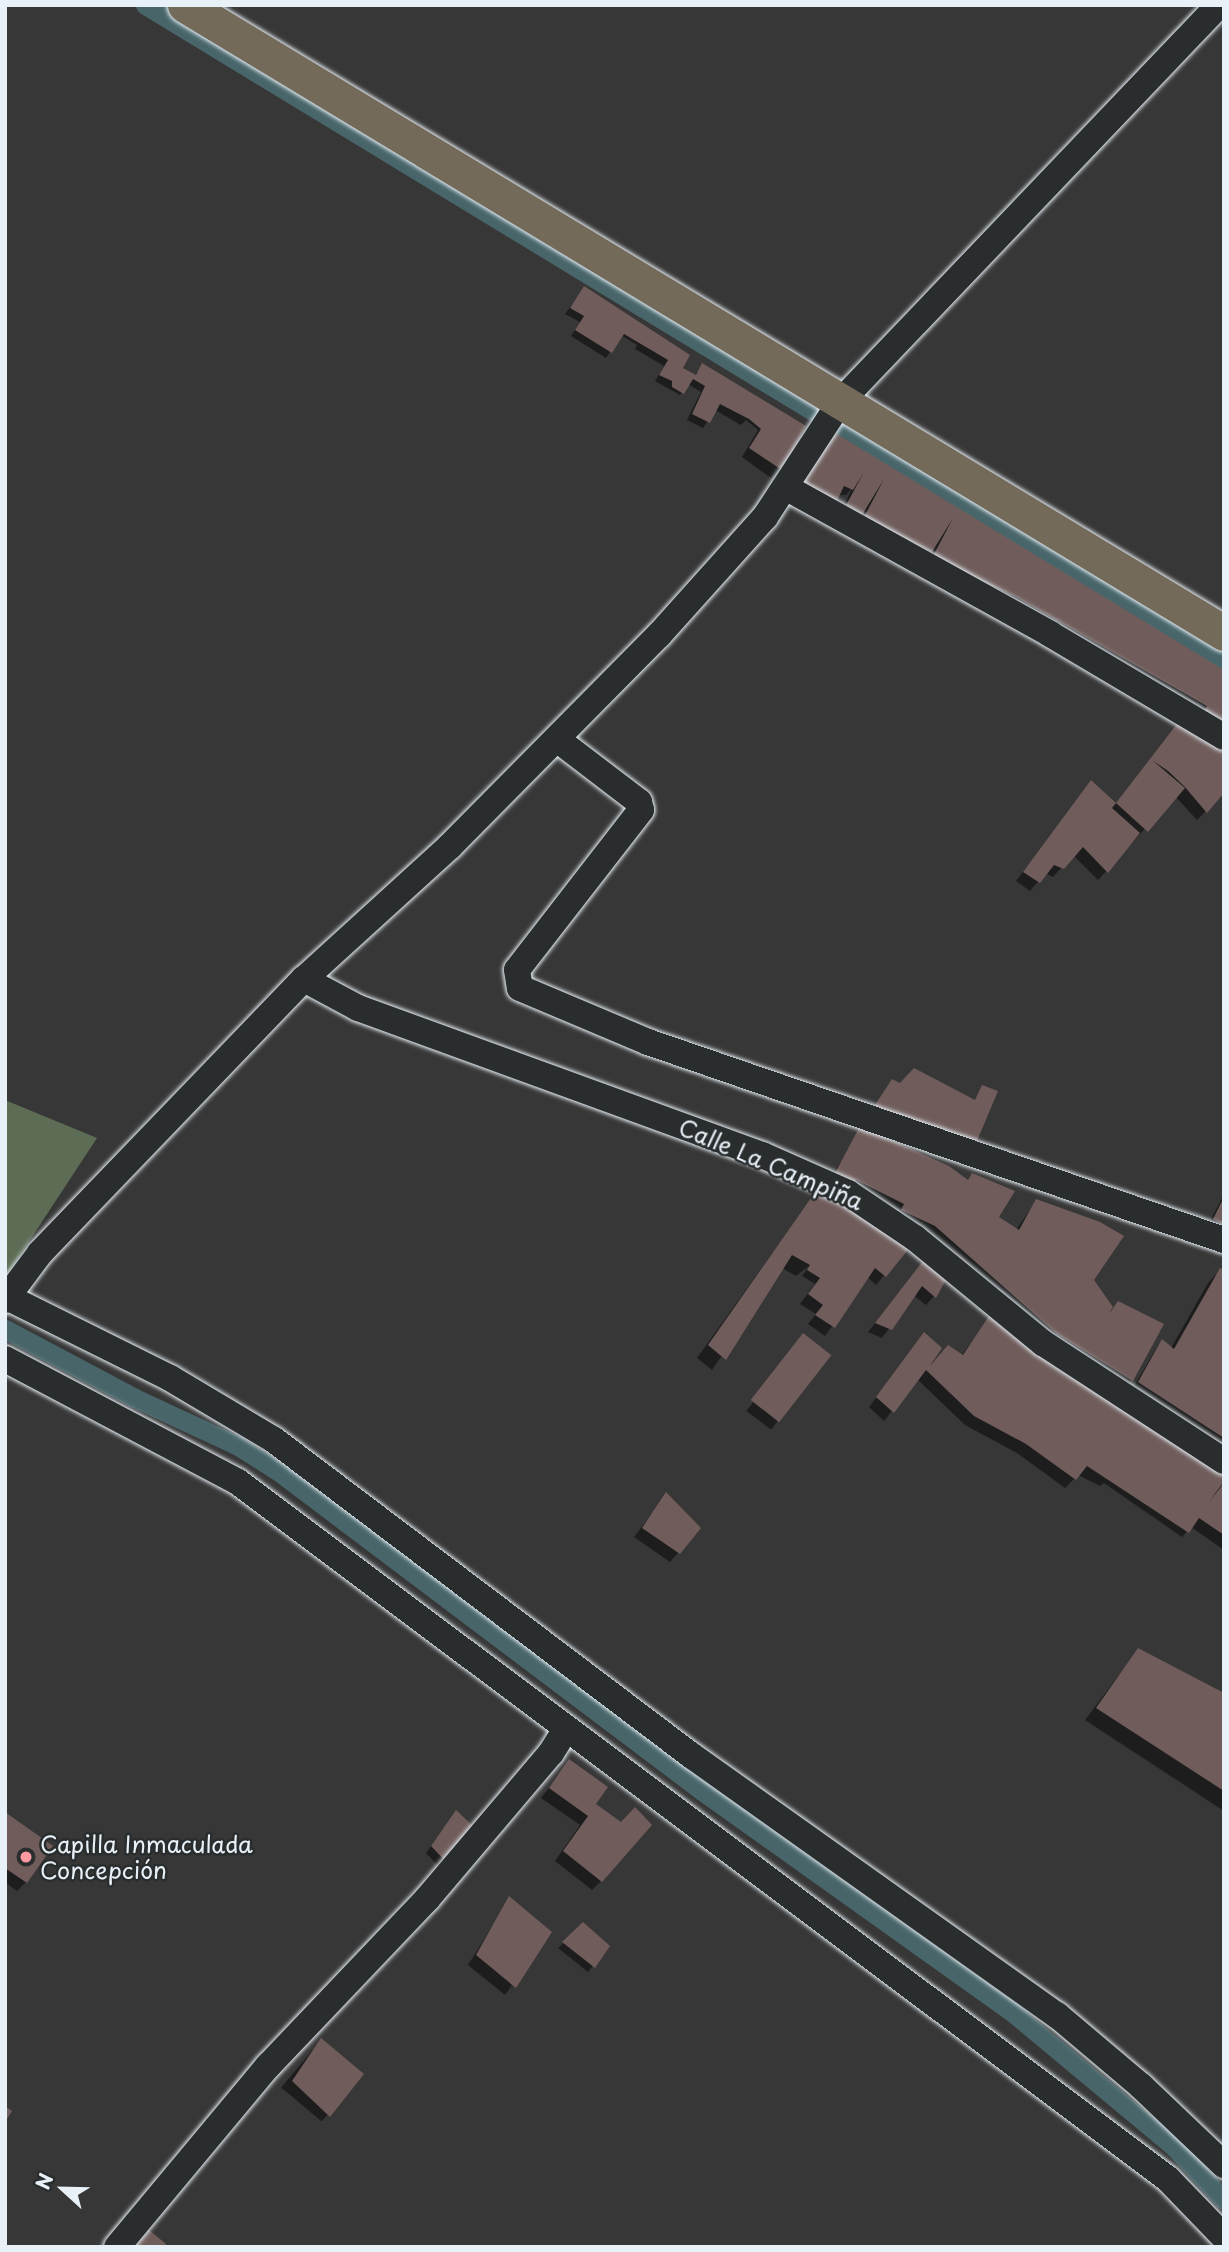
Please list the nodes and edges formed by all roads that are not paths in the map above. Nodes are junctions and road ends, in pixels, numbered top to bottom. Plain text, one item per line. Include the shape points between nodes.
1 (185, 5) edge
2 (1219, 5) edge
3 (833, 412) junction
4 (787, 488) junction
5 (1224, 633) edge
6 (1224, 737) edge
7 (558, 740) junction
8 (304, 979) junction
9 (1224, 1240) edge
10 (6, 1298) edge
11 (5, 1359) edge
12 (1224, 1461) edge
13 (566, 1729) junction
14 (1224, 2165) edge
15 (1224, 2237) edge
16 (117, 2247) edge

1 - 3 main road
2 - 3 street
3 - 4 street
3 - 5 main road
4 - 6 street
4 - 7 street via 659,635
7 - 8 street
7 - 9 street via 639,802 641,810 517,970 520,988 648,1042
8 - 10 street via 40,1253
8 - 12 street, Calle La Campiña via 358,1008 696,1130 848,1194 915,1238 1043,1343
10 - 14 street via 170,1378 274,1440 692,1756 1057,2015 1142,2086
11 - 13 street via 238,1482
13 - 15 street via 1168,2179
13 - 16 street via 551,1753 427,1899 268,2066

